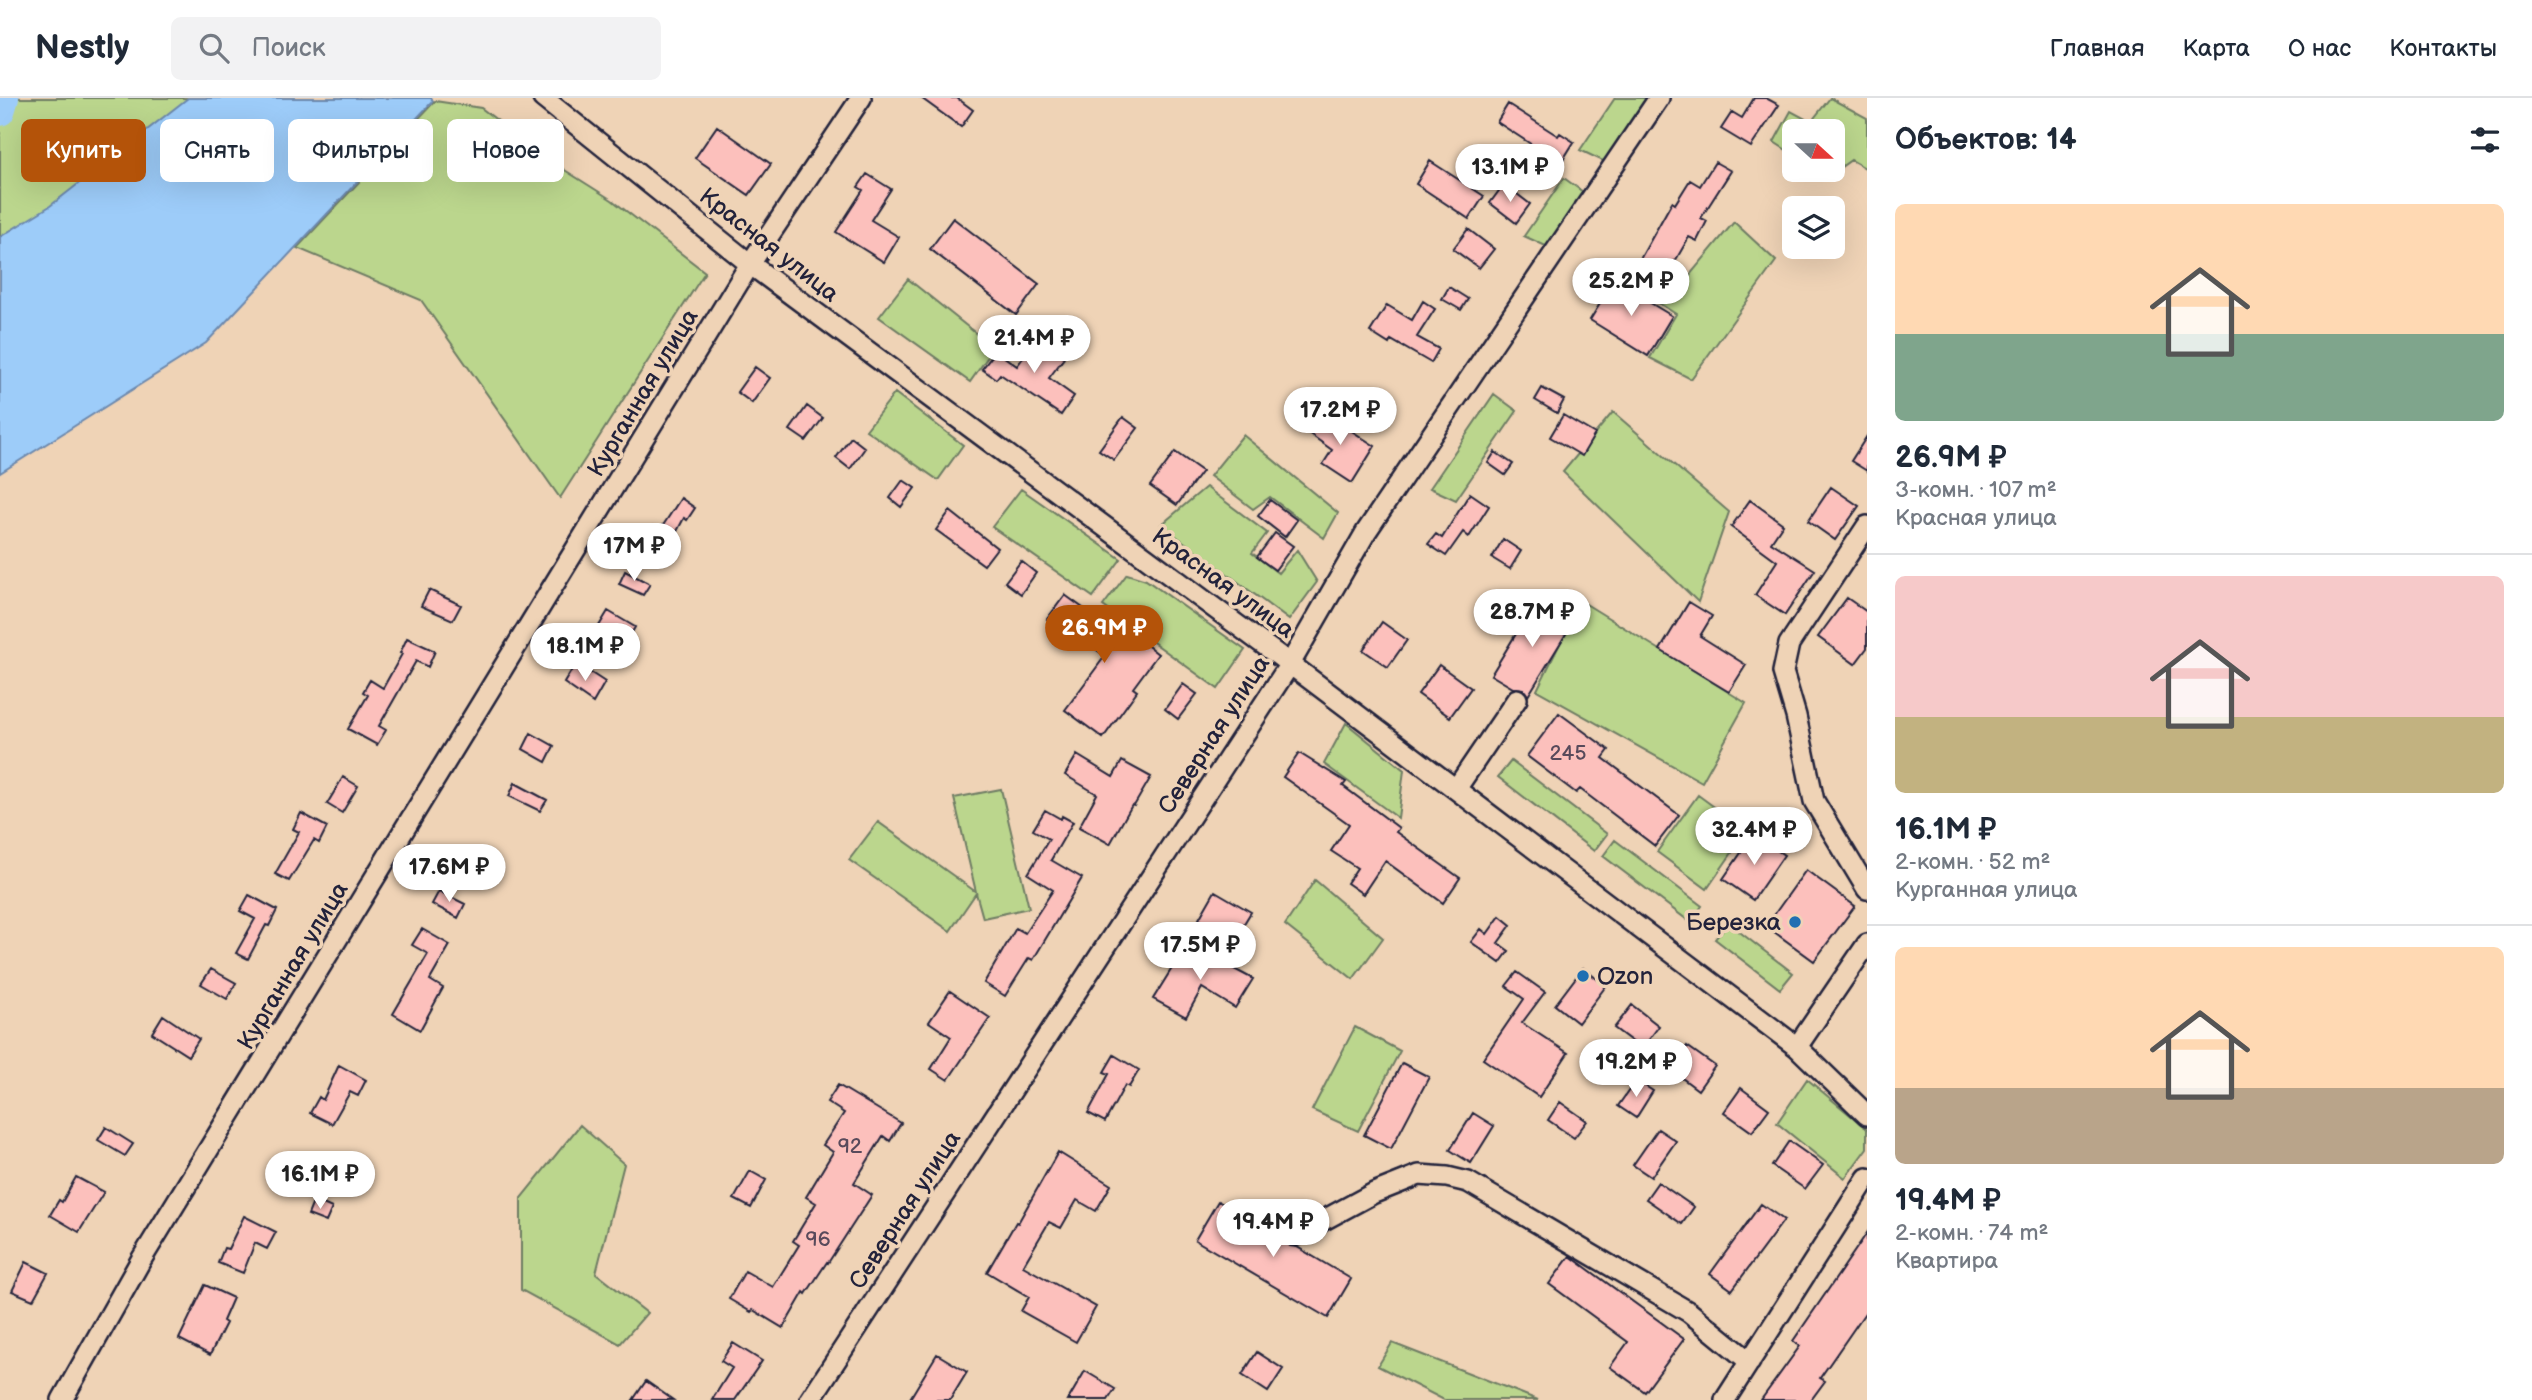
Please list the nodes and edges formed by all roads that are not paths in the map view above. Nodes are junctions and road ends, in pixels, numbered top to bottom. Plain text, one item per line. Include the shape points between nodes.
1 (544, 98) edge
2 (861, 98) edge
3 (1660, 98) edge
4 (750, 264) junction
5 (1867, 526) edge
6 (1290, 664) junction
7 (1517, 699) dead end
8 (1457, 789) junction
9 (1867, 889) edge
10 (1867, 944) edge
11 (1797, 1047) junction
12 (1867, 1115) edge
13 (1867, 1178) edge
14 (1296, 1235) dead end
15 (1750, 1362) junction
16 (62, 1400) edge
17 (810, 1400) edge
18 (1725, 1400) edge

1 - 4 street, Красная улица
2 - 4 street, Курганная улица
3 - 6 street, Северная улица via 1366,532
4 - 6 street, Красная улица
4 - 16 street, Курганная улица via 149,1248
5 - 9 street via 1789,644 1783,672 1814,801
6 - 8 street, Красная улица
6 - 17 street, Северная улица
7 - 8 street
8 - 11 street, Красная улица
10 - 11 street
11 - 12 street, Красная улица
13 - 15 street
14 - 15 street via 1374,1193 1419,1175 1468,1182 1689,1312
15 - 18 street

